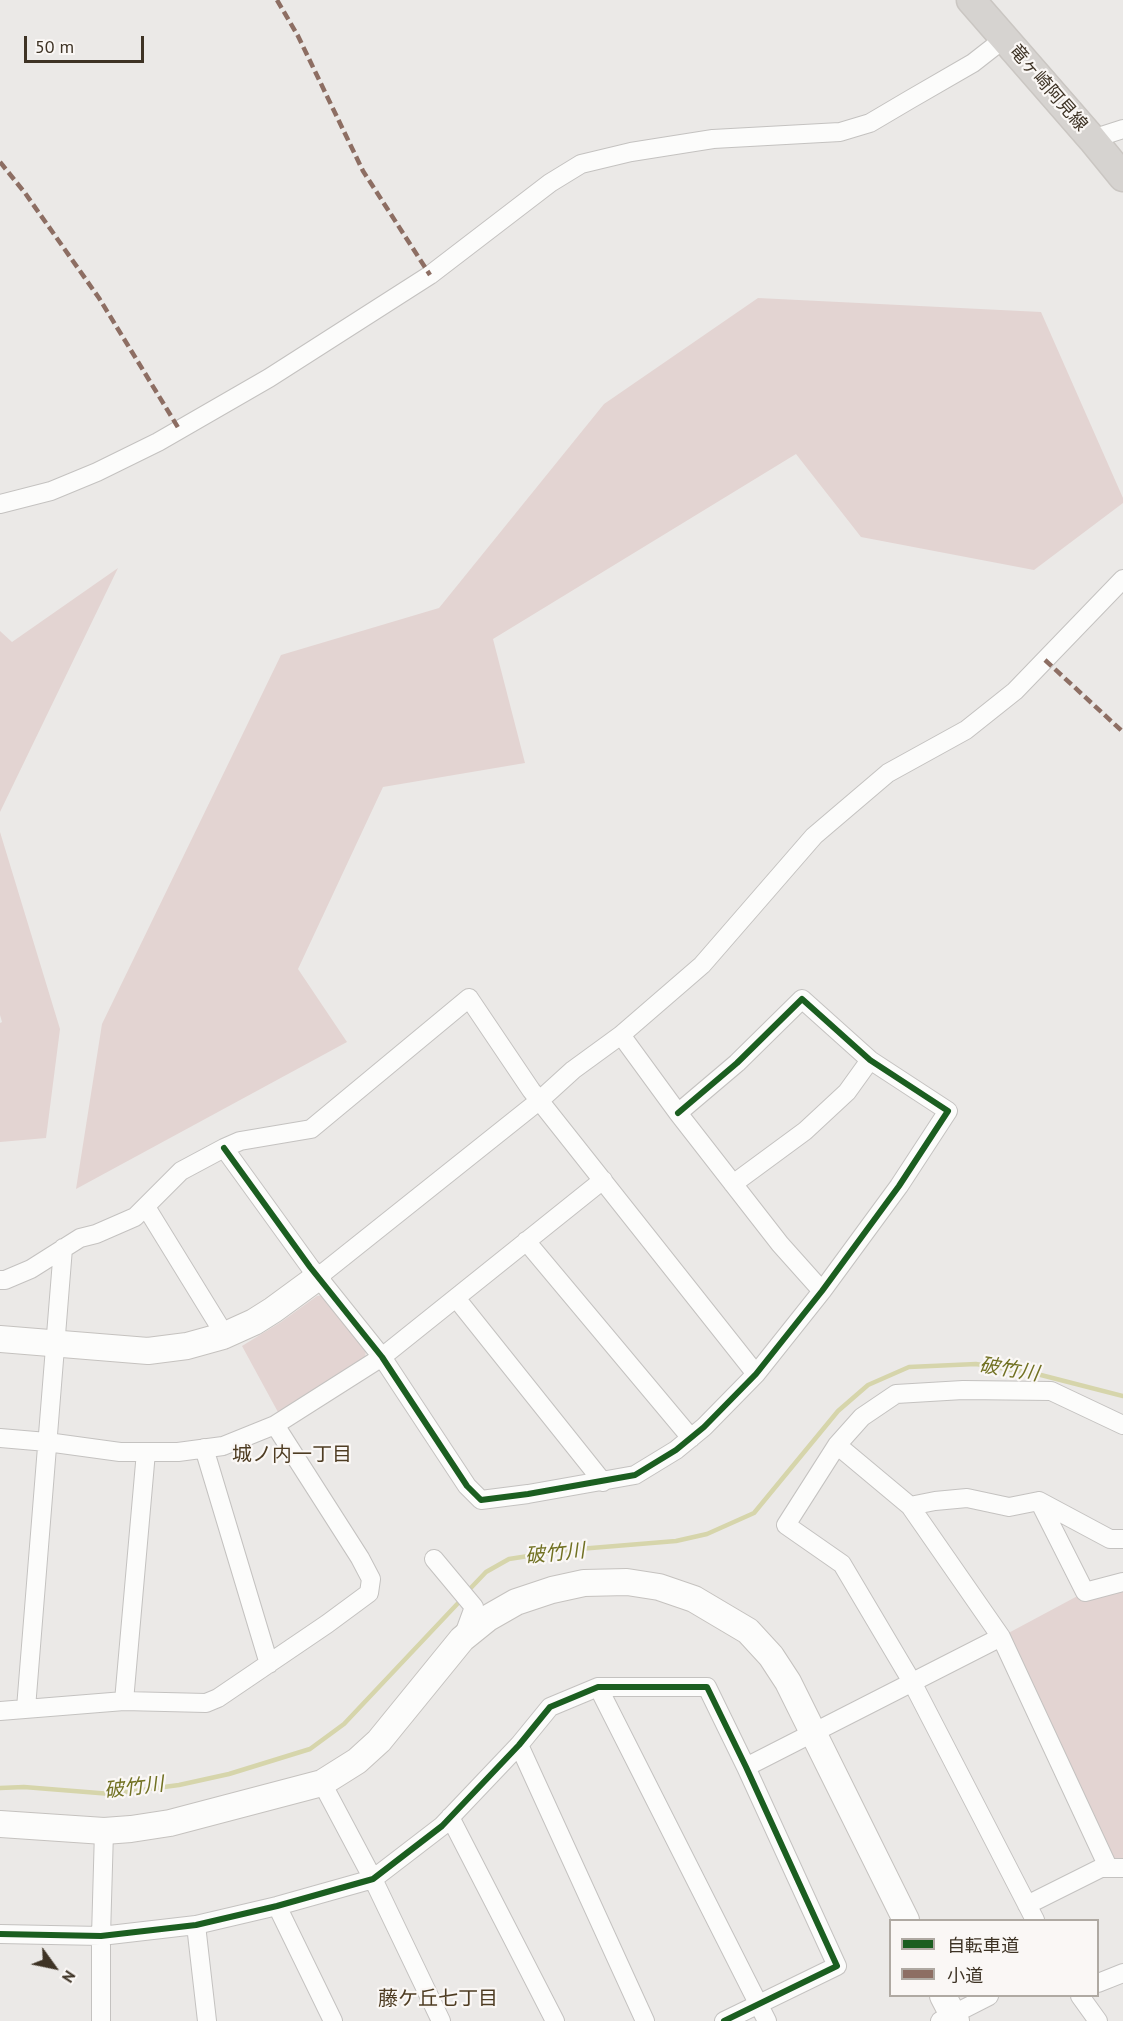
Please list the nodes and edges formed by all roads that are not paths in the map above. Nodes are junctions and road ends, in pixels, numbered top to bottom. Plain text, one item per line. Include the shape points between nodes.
1 (971, 0) edge
2 (1005, 38) junction
3 (1123, 129) edge
4 (1092, 139) junction
5 (1123, 177) edge
6 (0, 504) edge
7 (1123, 579) edge
8 (621, 1035) junction
9 (870, 1060) junction
10 (540, 1100) junction
11 (678, 1113) junction
12 (224, 1148) junction
13 (603, 1180) junction
14 (733, 1184) junction
15 (147, 1207) junction
16 (526, 1241) junction
17 (63, 1248) junction
18 (318, 1277) junction
19 (0, 1280) edge
20 (822, 1291) junction
21 (456, 1298) junction
22 (223, 1336) junction
23 (0, 1339) edge
24 (55, 1344) junction
25 (382, 1357) junction
26 (756, 1374) junction
27 (275, 1425) junction
28 (1123, 1425) edge
29 (0, 1438) edge
30 (691, 1438) junction
31 (47, 1442) junction
32 (837, 1444) junction
33 (204, 1448) junction
34 (146, 1452) junction
35 (603, 1482) junction
36 (1039, 1501) junction
37 (910, 1506) junction
38 (1123, 1539) edge
39 (434, 1559) dead end
40 (1123, 1581) edge
41 (1001, 1637) junction
42 (462, 1639) junction
43 (269, 1664) junction
44 (912, 1683) junction
45 (598, 1687) junction
46 (124, 1701) junction
47 (26, 1708) junction
48 (0, 1711) edge
49 (813, 1733) junction
50 (519, 1745) junction
51 (747, 1767) junction
52 (322, 1783) junction
53 (450, 1817) junction
54 (0, 1824) edge
55 (104, 1830) junction
56 (1116, 1868) edge
57 (374, 1879) junction
58 (277, 1906) junction
59 (1031, 1913) edge
60 (906, 1919) edge
61 (196, 1925) junction
62 (0, 1934) edge
63 (101, 1936) junction
64 (1123, 1972) edge
65 (1099, 1983) edge
66 (984, 1997) edge
67 (1081, 1997) edge
68 (758, 2004) junction
69 (948, 2013) edge
70 (102, 2021) edge
71 (207, 2021) edge
72 (333, 2021) edge
73 (441, 2021) edge
74 (555, 2021) edge
75 (645, 2021) edge
76 (724, 2021) edge
77 (766, 2021) edge
78 (1098, 2021) edge

1 - 2 main road, 竜ヶ崎阿見線
2 - 4 main road, 竜ヶ崎阿見線
2 - 6 street via 973,63 870,123 840,132 712,139 581,164 550,183 430,275 269,378 98,472 51,491
3 - 4 street
4 - 5 main road, 竜ヶ崎阿見線
7 - 8 street via 1015,691 966,730 888,773 814,836 702,965
8 - 10 street
8 - 11 street
9 - 11 street via 802,999 737,1063
9 - 14 street via 847,1092 805,1131
9 - 20 street via 948,1111
10 - 12 street via 469,998 311,1129 240,1141
10 - 13 street
10 - 18 street
11 - 14 street
12 - 15 street via 181,1171
12 - 18 street
13 - 16 street
13 - 26 street
14 - 20 street
15 - 17 street via 135,1217
15 - 22 street
16 - 21 street
16 - 30 street
17 - 19 street via 31,1269
17 - 24 street
18 - 22 street via 273,1310
18 - 25 street
20 - 26 street
21 - 25 street
21 - 35 street
22 - 24 street via 148,1351
23 - 24 street
24 - 31 street
25 - 27 street
25 - 35 street via 467,1486 481,1500
26 - 30 street
27 - 33 street via 223,1446
27 - 43 street via 371,1579 369,1593
28 - 32 street via 1051,1391 896,1394 862,1417
29 - 31 street
30 - 35 street via 635,1475
31 - 34 street
31 - 47 street
32 - 37 street
32 - 44 street via 786,1525 842,1564
33 - 34 street
33 - 43 street
34 - 46 street
36 - 37 street via 1009,1507 967,1498
36 - 38 street via 1110,1539
36 - 40 street via 1085,1592
37 - 41 street
39 - 42 street via 474,1606
41 - 44 street
41 - 56 street
42 - 49 street via 488,1617 552,1590 584,1583 627,1582 659,1587 694,1599 748,1631 788,1682
42 - 52 street via 379,1741 357,1761
43 - 46 street via 206,1703
44 - 49 street
44 - 59 street
45 - 50 street via 550,1707
45 - 51 street via 707,1687
45 - 68 street
46 - 47 street
47 - 48 street
49 - 51 street
49 - 60 street
50 - 53 street
50 - 75 street
51 - 68 street via 837,1966
52 - 55 street via 170,1823
52 - 57 street
53 - 57 street
53 - 74 street
54 - 55 street
55 - 63 street
56 - 59 street via 1101,1868
57 - 58 street
57 - 73 street
58 - 61 street
58 - 72 street
61 - 63 street
61 - 71 street
62 - 63 street
63 - 70 street
64 - 65 street
66 - 69 street
67 - 78 street
68 - 76 street
68 - 77 street

